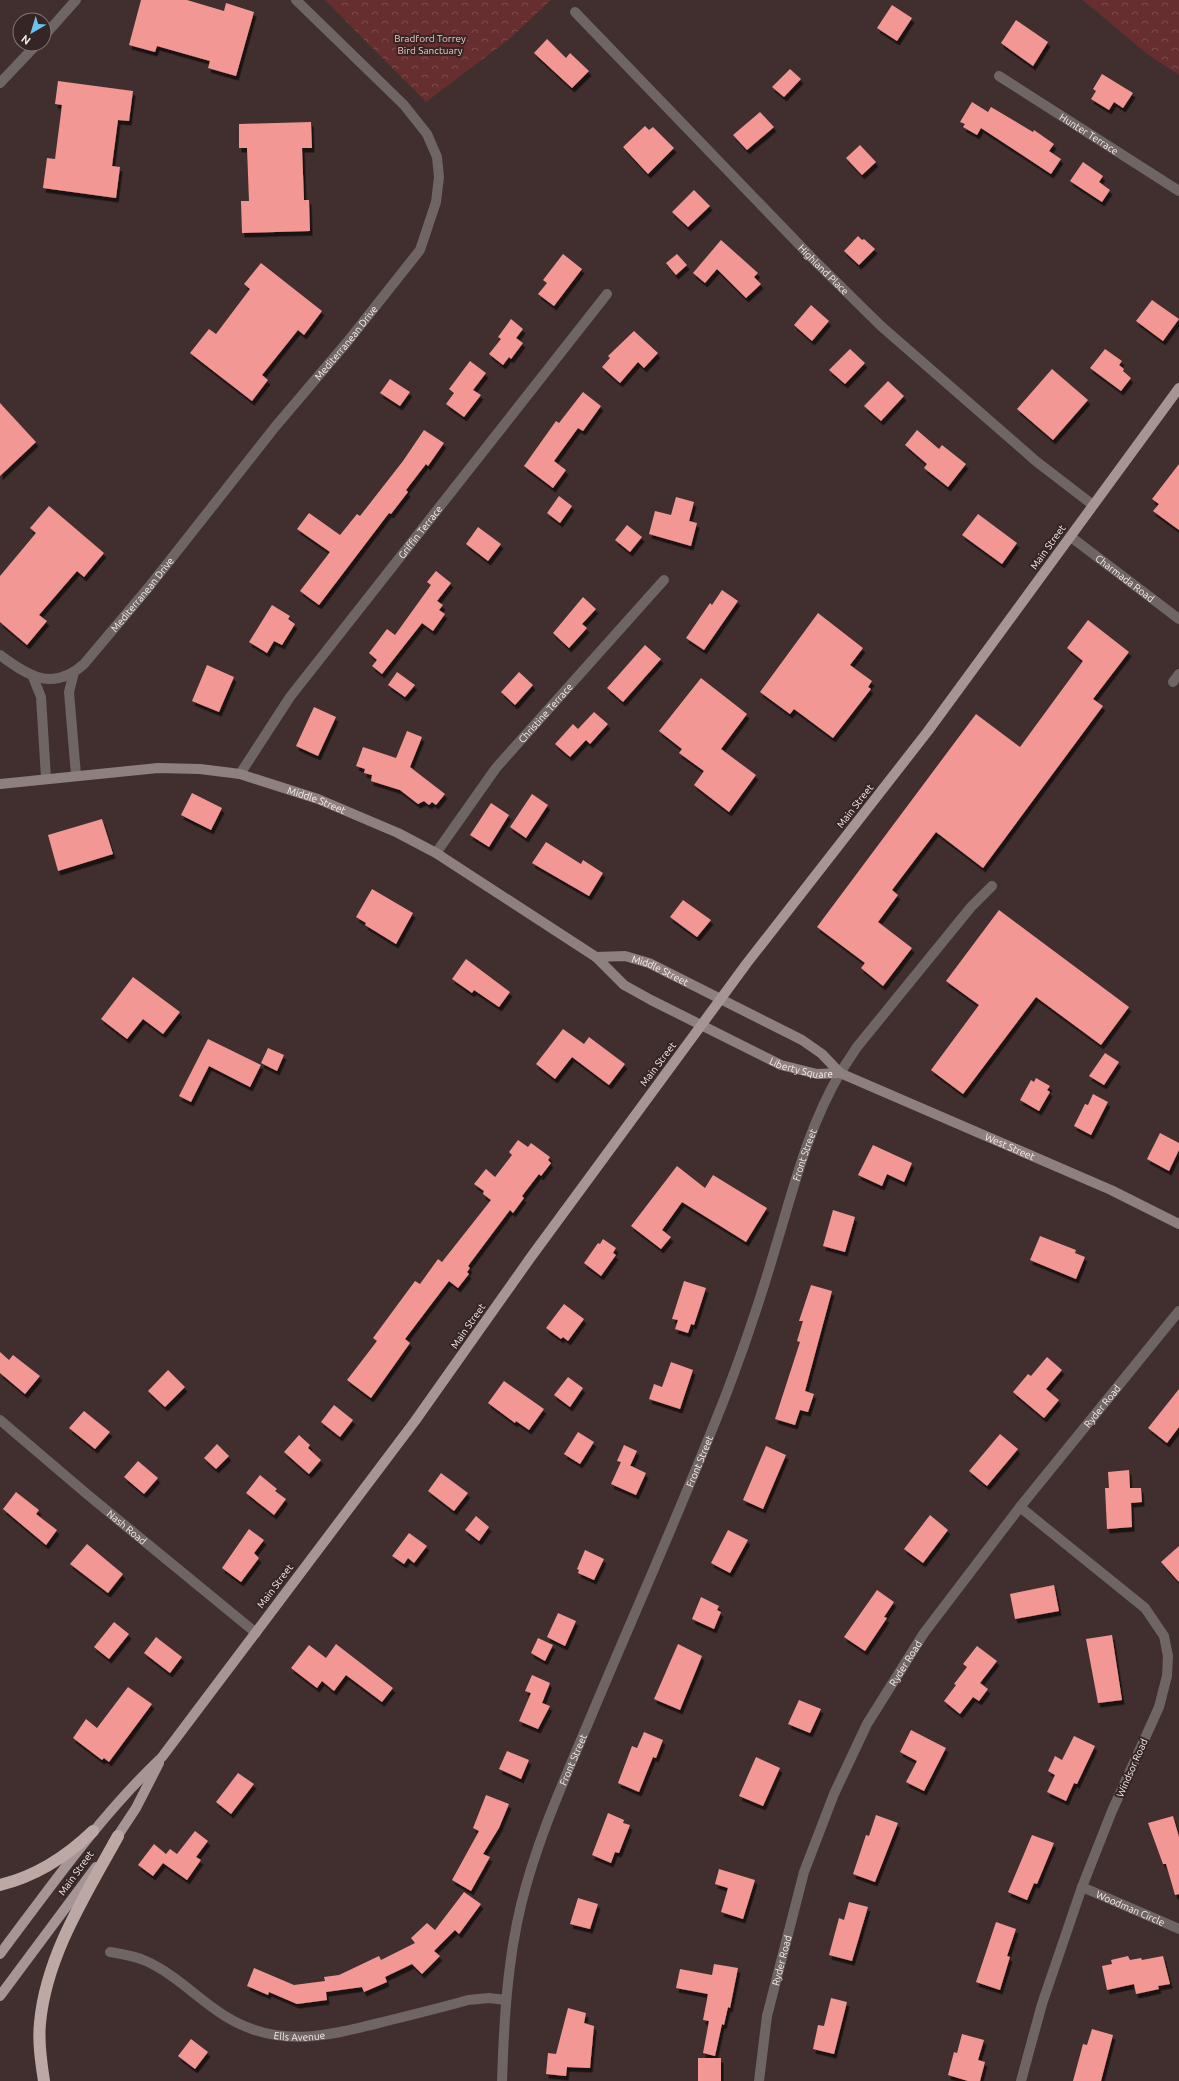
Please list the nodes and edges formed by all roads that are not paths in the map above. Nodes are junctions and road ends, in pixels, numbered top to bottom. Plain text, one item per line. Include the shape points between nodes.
1 (76, 0) edge
2 (296, 0) edge
3 (575, 12) dead end
4 (52, 27) edge
5 (29, 52) edge
6 (999, 76) dead end
7 (0, 83) edge
8 (1179, 191) edge
9 (608, 294) dead end
10 (1179, 388) edge
11 (1093, 505) junction
12 (1070, 536) junction
13 (664, 580) dead end
14 (1179, 619) edge
15 (0, 655) edge
16 (74, 672) junction
17 (34, 677) junction
18 (240, 774) junction
19 (76, 775) junction
20 (46, 778) junction
21 (0, 784) edge
22 (436, 853) junction
23 (992, 886) dead end
24 (596, 956) junction
25 (721, 999) junction
26 (702, 1025) junction
27 (840, 1073) junction
28 (1179, 1224) edge
29 (1179, 1311) edge
30 (0, 1420) edge
31 (1020, 1507) junction
32 (256, 1632) junction
33 (162, 1758) junction
34 (93, 1831) junction
35 (118, 1836) junction
36 (0, 1885) edge
37 (1082, 1887) junction
38 (1179, 1929) edge
39 (110, 1952) dead end
40 (0, 1954) edge
41 (0, 1996) edge
42 (506, 2000) junction
43 (44, 2081) edge
44 (502, 2081) edge
45 (759, 2081) edge
46 (1021, 2081) edge

1 - 4 street
2 - 16 street, Mediterranean Drive via 404,105 427,134 437,158 439,177 436,202 420,250 148,588
3 - 11 street, Highland Place via 881,326 1037,462
5 - 7 street
6 - 8 street, Hunter Terrace
9 - 18 street, Griffin Terrace via 290,697
10 - 11 main road, Main Street
11 - 12 main road, Main Street
12 - 14 street, Charmada Road
12 - 25 main road, Main Street via 928,731
13 - 22 street, Christine Terrace via 496,768
15 - 17 street
16 - 17 street via 55,678
16 - 19 street, Mediterranean Drive via 69,692
17 - 20 street via 41,697
18 - 19 main road, Middle Street via 200,769 158,768
18 - 22 main road, Middle Street via 318,799 398,833
19 - 20 main road, Middle Street
20 - 21 main road, Middle Street
22 - 24 main road, Middle Street
23 - 27 street, Front Street via 971,907 857,1047
24 - 25 main road, Middle Street via 625,956 637,959
24 - 26 main road, Middle Street via 624,985
25 - 26 main road, Main Street
25 - 27 main road, Liberty Square via 802,1040 822,1054
26 - 27 main road, Liberty Square via 793,1070 817,1074
26 - 32 main road, Main Street via 531,1257 411,1426
27 - 28 main road, West Street via 1111,1190
27 - 42 street, Front Street via 822,1105 811,1132 767,1276 726,1393 542,1838 521,1907
29 - 31 street, Ryder Road
30 - 32 street, Nash Road
31 - 37 street, Windsor Road via 1145,1608 1164,1636 1168,1656 1167,1676 1159,1707 1112,1811
31 - 45 street, Ryder Road via 896,1675 867,1724 834,1794 804,1872 780,1959 767,2016
32 - 33 main road, Main Street
33 - 34 main road, Main Street via 128,1791
33 - 35 main road, Main Street
34 - 36 highway via 45,1869
34 - 40 main road, Main Street
35 - 41 main road, Main Street
35 - 43 highway via 70,1927 47,1984 39,2038
37 - 38 street, Woodman Circle
37 - 46 street, Windsor Road via 1042,2004
39 - 42 street, Ells Avenue via 130,1955 158,1967 212,2008 240,2024 268,2034 284,2036 323,2036 468,2000
42 - 44 street, Front Street

